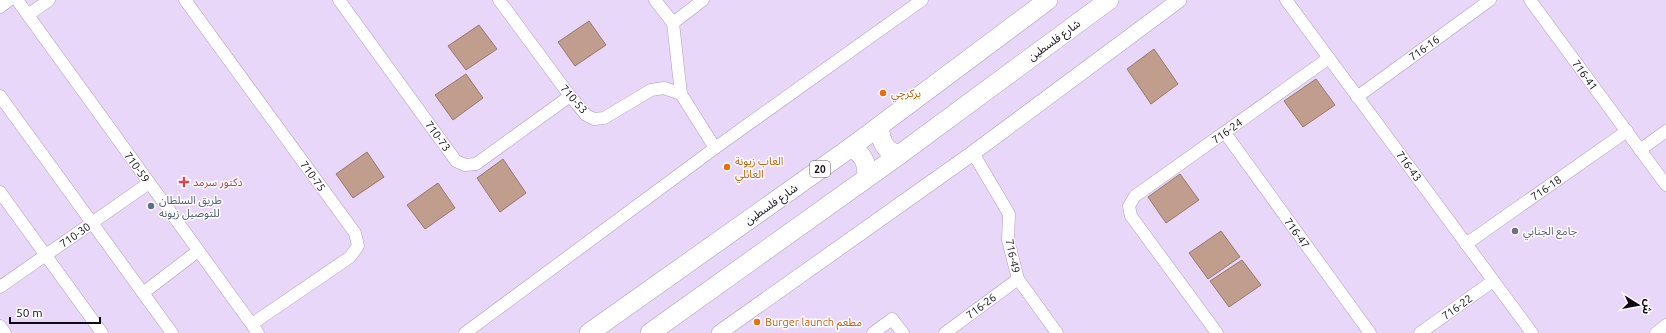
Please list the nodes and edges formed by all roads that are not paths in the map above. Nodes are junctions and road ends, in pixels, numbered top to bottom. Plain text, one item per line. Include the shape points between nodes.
1 (8, 0) edge
2 (17, 0) edge
3 (49, 0) edge
4 (186, 0) edge
5 (339, 0) edge
6 (499, 0) edge
7 (656, 0) edge
8 (703, 0) edge
9 (922, 0) edge
10 (1048, 0) edge
11 (1109, 0) edge
12 (1179, 0) edge
13 (1286, 0) edge
14 (1490, 0) edge
15 (1530, 0) edge
16 (0, 7) edge
17 (28, 15) junction
18 (672, 23) junction
19 (1329, 58) junction
20 (681, 94) junction
21 (0, 96) edge
22 (570, 96) junction
23 (1357, 97) junction
24 (879, 127) junction
25 (1627, 131) junction
26 (1666, 131) edge
27 (1225, 133) junction
28 (715, 148) junction
29 (850, 148) junction
30 (1640, 150) junction
31 (973, 153) junction
32 (899, 155) junction
33 (867, 176) junction
34 (149, 183) junction
35 (1666, 185) edge
36 (0, 192) edge
37 (92, 223) junction
38 (1466, 244) junction
39 (198, 251) junction
40 (45, 256) junction
41 (1018, 280) junction
42 (1493, 281) junction
43 (0, 287) edge
44 (143, 293) junction
45 (1666, 325) edge
46 (0, 326) edge
47 (255, 329) edge
48 (5, 333) edge
49 (102, 333) edge
50 (172, 333) edge
51 (465, 333) edge
52 (589, 333) edge
53 (650, 333) edge
54 (719, 333) edge
55 (872, 333) edge
56 (903, 333) edge
57 (945, 333) edge
58 (1057, 333) edge
59 (1217, 333) edge
60 (1370, 333) edge
61 (1420, 333) edge
62 (1532, 333) edge
63 (1656, 333) edge

1 - 16 street
2 - 17 street, 710-59
3 - 17 street
4 - 47 street, 710-75 via 354,233 358,246 350,257
5 - 22 street, 710-73 via 456,161 465,165 476,164
6 - 22 street, 710-53
7 - 18 street
8 - 18 street
9 - 28 street
10 - 24 main road, شارع فلسطين / 20
11 - 32 main road, شارع فلسطين
12 - 31 street
13 - 19 street, 716-43
14 - 23 street, 716-16
15 - 25 street, 716-41
17 - 34 street, 710-59
18 - 20 street
19 - 23 street, 716-43
19 - 27 street, 716-24
20 - 22 street, 710-53 via 664,88 651,90 599,119 586,115
20 - 28 street
21 - 37 street
23 - 38 street, 716-43
24 - 29 main road, شارع فلسطين / 20
24 - 32 main road via 881,140 885,146 890,152
25 - 30 street, 716-41
25 - 38 street, 716-18
26 - 30 street
27 - 59 street, 716-24 via 1135,196 1129,206 1131,216
27 - 60 street, 716-47
28 - 51 street
29 - 33 main road via 863,156
29 - 52 main road, شارع فلسطين / 20
30 - 35 street, 716-41
31 - 41 street, 716-49 via 1009,214 1008,240
31 - 54 street
32 - 33 main road, شارع فلسطين
33 - 53 main road, شارع فلسطين
34 - 37 street, 710-30
34 - 39 street, 710-59
36 - 40 street
37 - 40 street, 710-30
37 - 44 street
38 - 42 street, 716-43
39 - 44 street
39 - 47 street, 710-59
40 - 43 street, 710-30
40 - 49 street
41 - 57 street, 716-26
41 - 58 street, 716-49
42 - 61 street, 716-22
42 - 62 street, 716-43
44 - 50 street
45 - 63 street
46 - 48 street
55 - 56 street via 892,319

